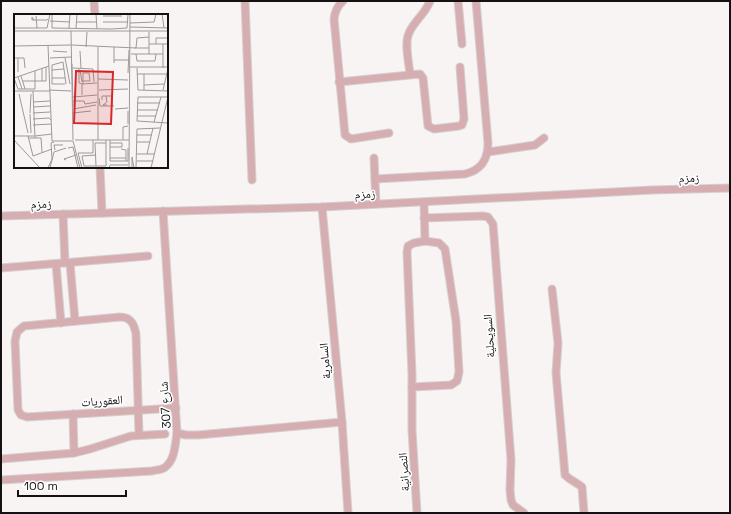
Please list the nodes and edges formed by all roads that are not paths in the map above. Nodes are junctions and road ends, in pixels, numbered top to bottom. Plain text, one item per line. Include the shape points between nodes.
1 (94, 1) edge
2 (245, 1) edge
3 (343, 1) edge
4 (430, 1) edge
5 (458, 1) edge
6 (476, 1) edge
7 (95, 14) edge
8 (462, 44) dead end
9 (460, 67) dead end
10 (410, 74) junction
11 (339, 82) junction
12 (389, 133) dead end
13 (544, 138) dead end
14 (488, 152) junction
15 (374, 158) dead end
16 (100, 168) edge
17 (375, 179) junction
18 (252, 180) dead end
19 (730, 188) edge
20 (424, 202) junction
21 (376, 204) junction
22 (322, 207) junction
23 (164, 211) junction
24 (102, 213) junction
25 (63, 214) junction
26 (1, 216) edge
27 (424, 218) junction
28 (425, 241) junction
29 (148, 256) dead end
30 (68, 263) junction
31 (56, 264) junction
32 (1, 268) edge
33 (552, 289) dead end
34 (75, 321) junction
35 (61, 322) junction
36 (412, 387) junction
37 (176, 408) junction
38 (138, 410) junction
39 (73, 414) junction
40 (342, 422) junction
41 (177, 433) junction
42 (166, 434) dead end
43 (139, 435) junction
44 (74, 453) junction
45 (1, 459) edge
46 (1, 480) edge
47 (348, 513) edge
48 (417, 513) edge
49 (524, 513) edge
50 (584, 513) edge

1 - 7 street
2 - 18 street
3 - 11 street via 335,11 334,19
4 - 10 street via 407,37
5 - 8 street
6 - 14 street
9 - 10 street via 464,119 459,126 434,129 430,127 423,76
10 - 11 street
11 - 12 street via 344,131 347,137 350,139
13 - 14 street via 535,145
14 - 17 street via 480,167 465,174
15 - 17 street
16 - 24 street
17 - 21 street
19 - 20 street, زمزم
20 - 21 street, زمزم
20 - 27 street
21 - 22 street, زمزم
22 - 23 street, زمزم
22 - 40 street, السامرية
23 - 24 street, زمزم
23 - 37 street, شارع 307
24 - 25 street, زمزم
25 - 26 street, زمزم
25 - 30 street
27 - 28 street
27 - 49 street, السويحلية via 483,216 488,217 493,224 511,460 510,497 513,505
28 - 36 street, النصرانية via 408,246 407,252
28 - 36 street via 439,243 445,249 456,321 459,372 457,381 451,385
29 - 30 street
30 - 31 street
30 - 34 street
31 - 32 street
31 - 35 street
33 - 50 street via 558,343 556,373 565,475 582,487
34 - 35 street
34 - 38 street via 120,317 131,320 136,334
35 - 39 street, العقوريات via 24,326 15,336 18,410 24,417
36 - 48 street, النصرانية
37 - 38 street, العقوريات
37 - 41 street, شارع 307
38 - 39 street, العقوريات
38 - 43 street
39 - 44 street
40 - 41 street, شارع 307 via 192,436
40 - 47 street, السامرية
41 - 46 street via 173,456 163,469
42 - 43 street
43 - 44 street
44 - 45 street

